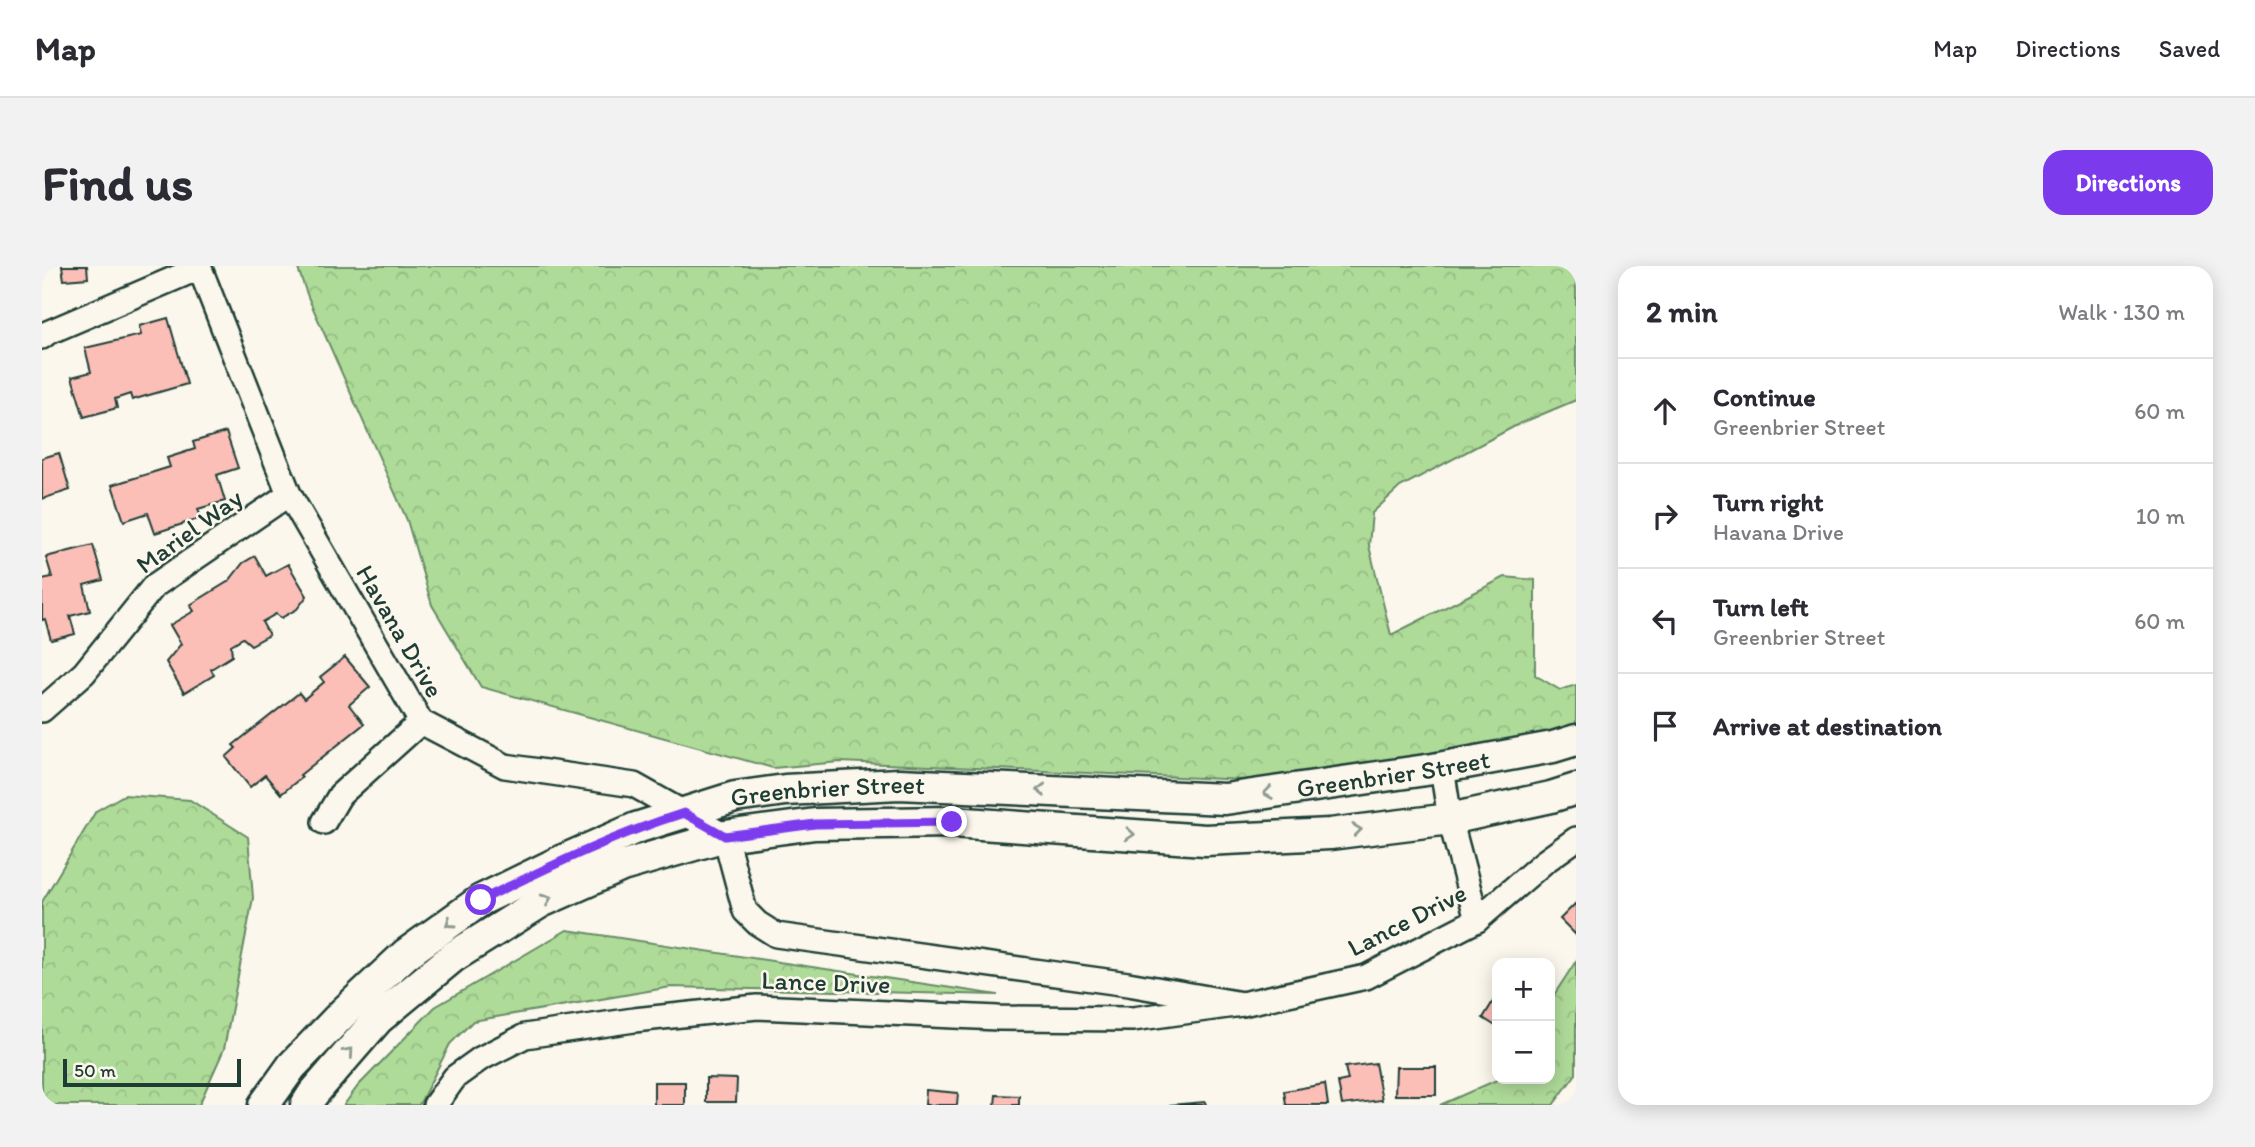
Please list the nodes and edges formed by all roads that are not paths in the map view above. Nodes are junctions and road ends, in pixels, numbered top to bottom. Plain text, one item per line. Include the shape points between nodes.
1 (199, 267) edge
2 (42, 337) edge
3 (289, 494) junction
4 (42, 710) edge
5 (421, 722) junction
6 (1576, 740) edge
7 (1442, 768) junction
8 (1576, 789) edge
9 (684, 813) junction
10 (1450, 819) junction
11 (324, 822) dead end
12 (725, 836) junction
13 (1576, 839) edge
14 (1477, 919) junction
15 (1242, 1004) junction
16 (264, 1105) edge
17 (306, 1105) edge
18 (435, 1105) edge

1 - 2 street
1 - 3 street, Havana Drive
3 - 4 street, Mariel Way via 154,586 83,673
3 - 5 street, Havana Drive
5 - 9 street, Havana Drive via 505,766 634,785
5 - 11 street via 340,795
6 - 7 main road, Greenbrier Street
7 -> 9 main road, Greenbrier Street via 1225,799 899,784 760,793
7 - 10 street
8 - 10 main road, Greenbrier Street
9 - 12 street, Havana Drive
9 -> 16 main road, Greenbrier Street via 636,828 481,900 406,954 344,1012 292,1066
12 -> 10 main road, Greenbrier Street via 815,824 952,822 1205,839 1330,834
10 - 14 street
12 - 15 street, Lance Drive via 745,911 776,935
17 -> 12 main road, Greenbrier Street via 378,1019 453,957 564,891 622,866
13 - 14 street, Lance Drive
14 - 15 street, Lance Drive via 1366,977
15 - 18 street, Lance Drive via 1133,1020 757,1007 634,1020 525,1036 455,1076

